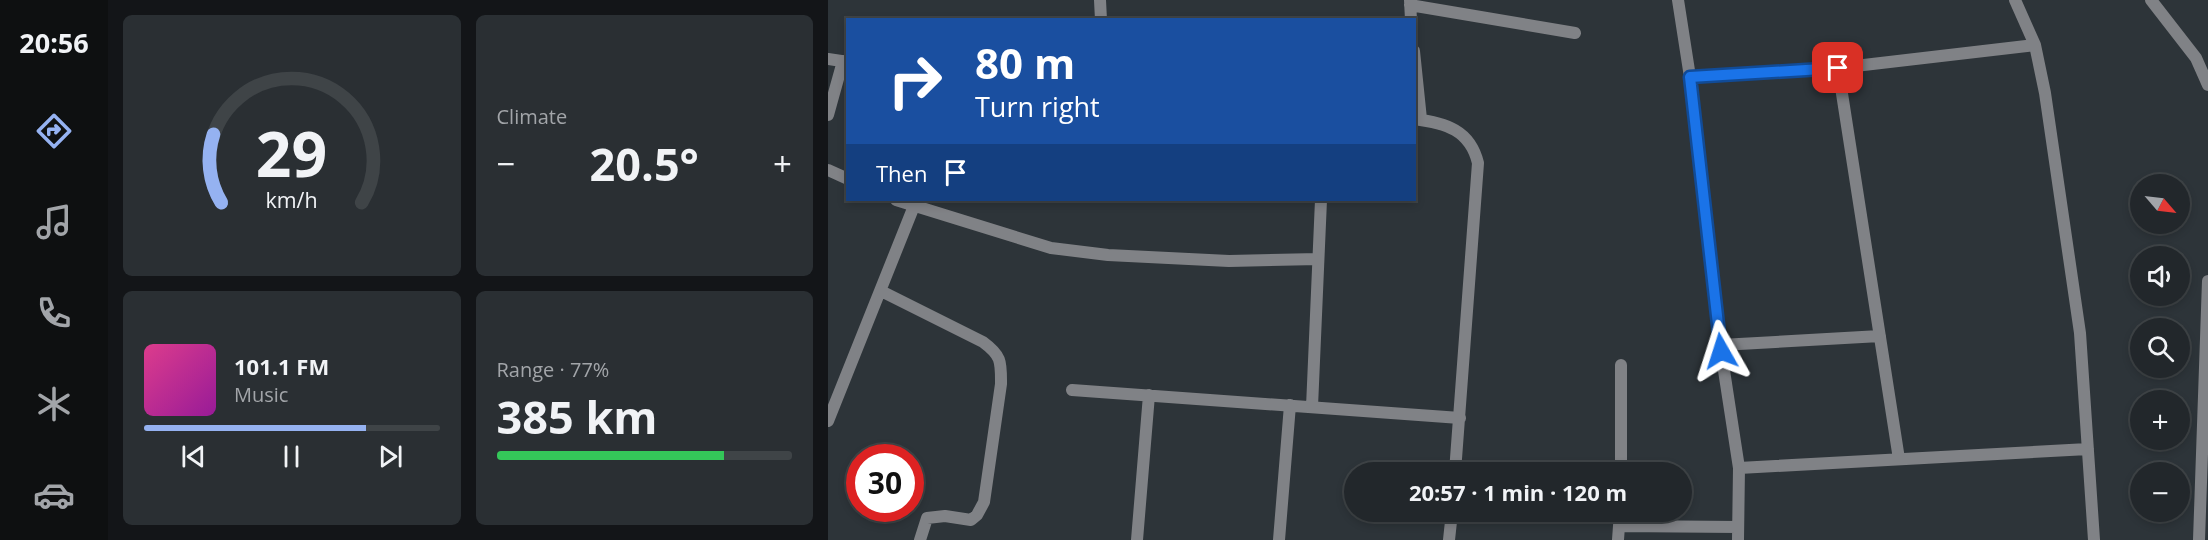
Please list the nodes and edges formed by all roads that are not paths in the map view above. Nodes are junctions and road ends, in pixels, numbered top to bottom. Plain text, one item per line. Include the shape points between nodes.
1 (1100, 0) edge
2 (1678, 0) edge
3 (2015, 0) edge
4 (2151, 0) edge
5 (1410, 3) edge
6 (1101, 18) edge
7 (1412, 18) edge
8 (1575, 33) dead end
9 (2035, 45) junction
10 (828, 59) edge
11 (845, 62) edge
12 (1838, 68) junction
13 (1690, 77) junction
14 (1416, 85) edge
15 (2208, 86) edge
16 (828, 115) edge
17 (1418, 119) edge
18 (828, 170) edge
19 (846, 178) edge
20 (899, 201) edge
21 (1321, 201) edge
22 (914, 206) junction
23 (1318, 259) junction
24 (2208, 280) edge
25 (881, 291) junction
26 (1880, 336) junction
27 (1721, 345) junction
28 (1621, 365) dead end
29 (1072, 390) dead end
30 (1149, 395) junction
31 (1290, 405) junction
32 (1312, 407) junction
33 (1460, 418) junction
34 (828, 421) edge
35 (2088, 449) junction
36 (1899, 459) junction
37 (1456, 462) edge
38 (1621, 462) edge
39 (1739, 468) junction
40 (1451, 522) edge
41 (1619, 522) edge
42 (1619, 526) junction
43 (1738, 527) junction
44 (920, 540) edge
45 (1137, 540) edge
46 (1278, 540) edge
47 (1449, 540) edge
48 (1618, 540) edge
49 (1738, 540) edge
50 (2094, 540) edge
51 (2199, 540) edge

1 - 6 street
2 - 13 street
3 - 9 street
4 - 15 street via 2196,58
5 - 7 street
5 - 8 street
9 - 12 street
9 - 35 street via 2080,333
10 - 11 street
11 - 16 street
12 - 13 street
12 - 26 street
13 - 27 street
14 - 17 street
17 - 33 street via 1461,133 1474,148 1478,163
18 - 19 street
20 - 22 street
21 - 23 street
22 - 23 street via 1062,249 1229,261
22 - 25 street
23 - 32 street
24 - 51 street
25 - 34 street
25 - 44 street via 983,342 997,352 1001,365 984,502 971,520 927,518
26 - 27 street
26 - 36 street
27 - 39 street
28 - 38 street
29 - 30 street
30 - 31 street
30 - 45 street
31 - 32 street
31 - 46 street
32 - 33 street
33 - 37 street
35 - 36 street
35 - 50 street
36 - 39 street
39 - 43 street
40 - 47 street
41 - 42 street
42 - 43 street
42 - 48 street
43 - 49 street

